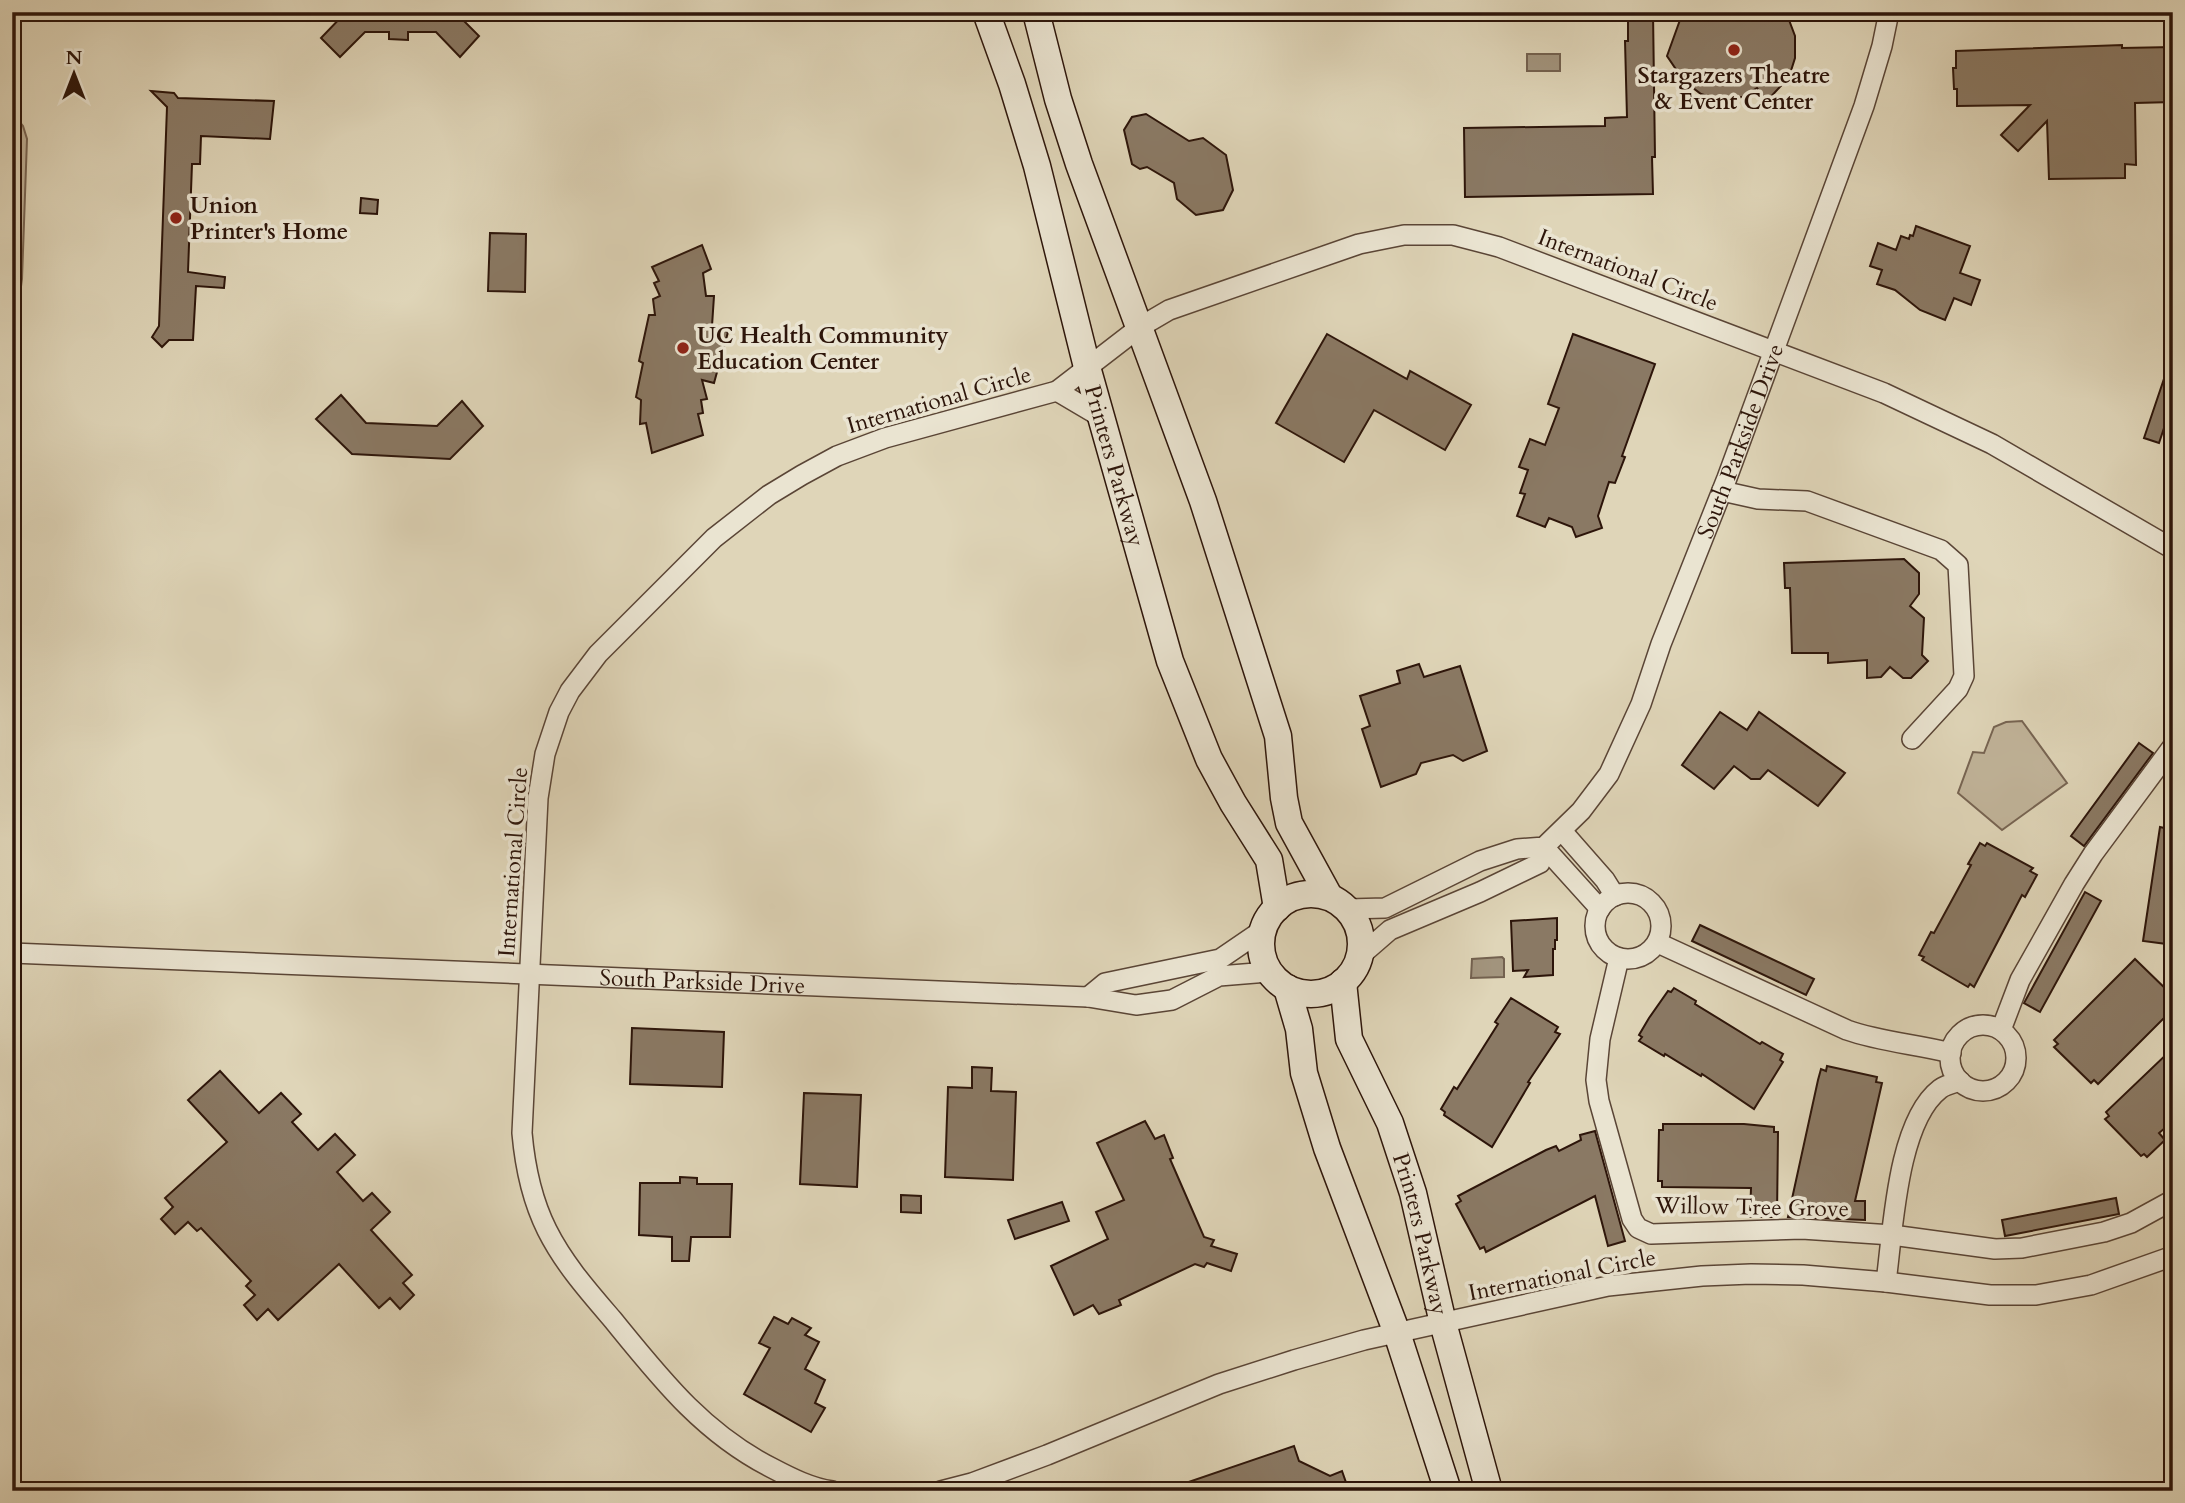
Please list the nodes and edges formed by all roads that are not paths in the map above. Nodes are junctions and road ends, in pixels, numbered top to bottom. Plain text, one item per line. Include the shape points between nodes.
1 (986, 12) edge
2 (1036, 12) edge
3 (1889, 12) edge
4 (1140, 327) junction
5 (1773, 351) junction
6 (1087, 367) junction
7 (1057, 391) junction
8 (1101, 417) junction
9 (1722, 491) junction
10 (2173, 549) edge
11 (1912, 739) dead end
12 (2173, 746) edge
13 (1562, 831) junction
14 (1544, 847) junction
15 (1339, 903) junction
16 (1607, 903) junction
17 (1277, 908) junction
18 (1261, 931) junction
19 (1658, 943) junction
20 (12, 953) edge
21 (1360, 956) junction
22 (1619, 958) junction
23 (529, 974) junction
24 (1278, 980) junction
25 (1343, 982) junction
26 (1088, 997) junction
27 (2001, 1030) junction
28 (1951, 1053) junction
29 (1960, 1081) junction
30 (2173, 1200) edge
31 (1892, 1235) junction
32 (2173, 1256) edge
33 (1886, 1282) junction
34 (1443, 1323) junction
35 (1397, 1333) junction
36 (832, 1491) edge
37 (941, 1491) edge
38 (1448, 1491) edge
39 (1489, 1491) edge

1 - 6 main road, Printers Parkway via 1037,166
2 - 4 main road via 1058,99
3 - 5 street, South Parkside Drive via 1864,106
4 - 5 street, International Circle via 1169,310 1359,244 1404,235 1453,235 1499,247
4 - 6 street, International Circle
4 - 15 main road via 1217,540 1278,736 1289,823
5 - 9 street, South Parkside Drive
5 - 10 street, International Circle via 1972,433
6 - 7 street, International Circle
6 - 8 main road, Printers Parkway
7 - 8 street, International Circle
7 - 23 street, International Circle via 885,438 802,475 715,538 598,654 559,712 541,775
8 - 17 main road, Printers Parkway via 1170,661 1209,759 1269,860
9 - 11 street via 1758,499 1807,501 1941,550 1958,565 1964,676
9 - 13 street, South Parkside Drive via 1627,738 1598,791
12 - 27 street via 2074,884 2020,980
13 - 14 street, South Parkside Drive
13 - 16 street via 1605,880
14 - 15 street via 1517,849 1480,861 1385,908
14 - 16 street
14 - 21 street, South Parkside Drive via 1540,863 1390,930
15 - 17 main road via 1307,894
15 - 21 main road via 1359,931
16 - 19 street via 1626,893 1647,899 1660,916
16 - 22 street via 1595,920 1597,938 1608,953
17 - 18 main road
18 - 24 main road via 1261,947
18 - 26 street via 1220,959 1105,983
19 - 22 street via 1643,957
19 - 28 street via 1847,1030
20 - 23 street, South Parkside Drive
21 - 25 main road, South Parkside Drive
22 - 31 street, Willow Tree Grove via 1596,1080 1632,1219 1639,1228 1651,1234 1802,1229
23 - 26 street, South Parkside Drive
23 - 36 street, International Circle via 524,1158 537,1207 560,1254 697,1417 759,1462
24 - 25 main road, South Parkside Drive via 1305,995
24 - 26 street, South Parkside Drive via 1219,976 1172,1000 1136,1005
24 - 35 main road via 1299,1029 1304,1073 1327,1148
25 - 34 main road, Printers Parkway via 1349,1040 1390,1123 1413,1193
27 - 28 street via 1980,1024 1969,1028 1960,1034
27 - 29 street via 2016,1055 2006,1082 1977,1090
28 - 29 street
29 - 31 street via 1940,1089 1913,1129
30 - 31 street, Willow Tree Grove via 2104,1232 2035,1246 1995,1249
31 - 33 street
32 - 33 street, International Circle via 2091,1285 2036,1295 1990,1295
33 - 34 street, International Circle via 1751,1274 1677,1278 1608,1286
34 - 35 street, International Circle
34 - 39 main road, Printers Parkway
35 - 37 street, International Circle via 1219,1384 1047,1455
35 - 38 main road

